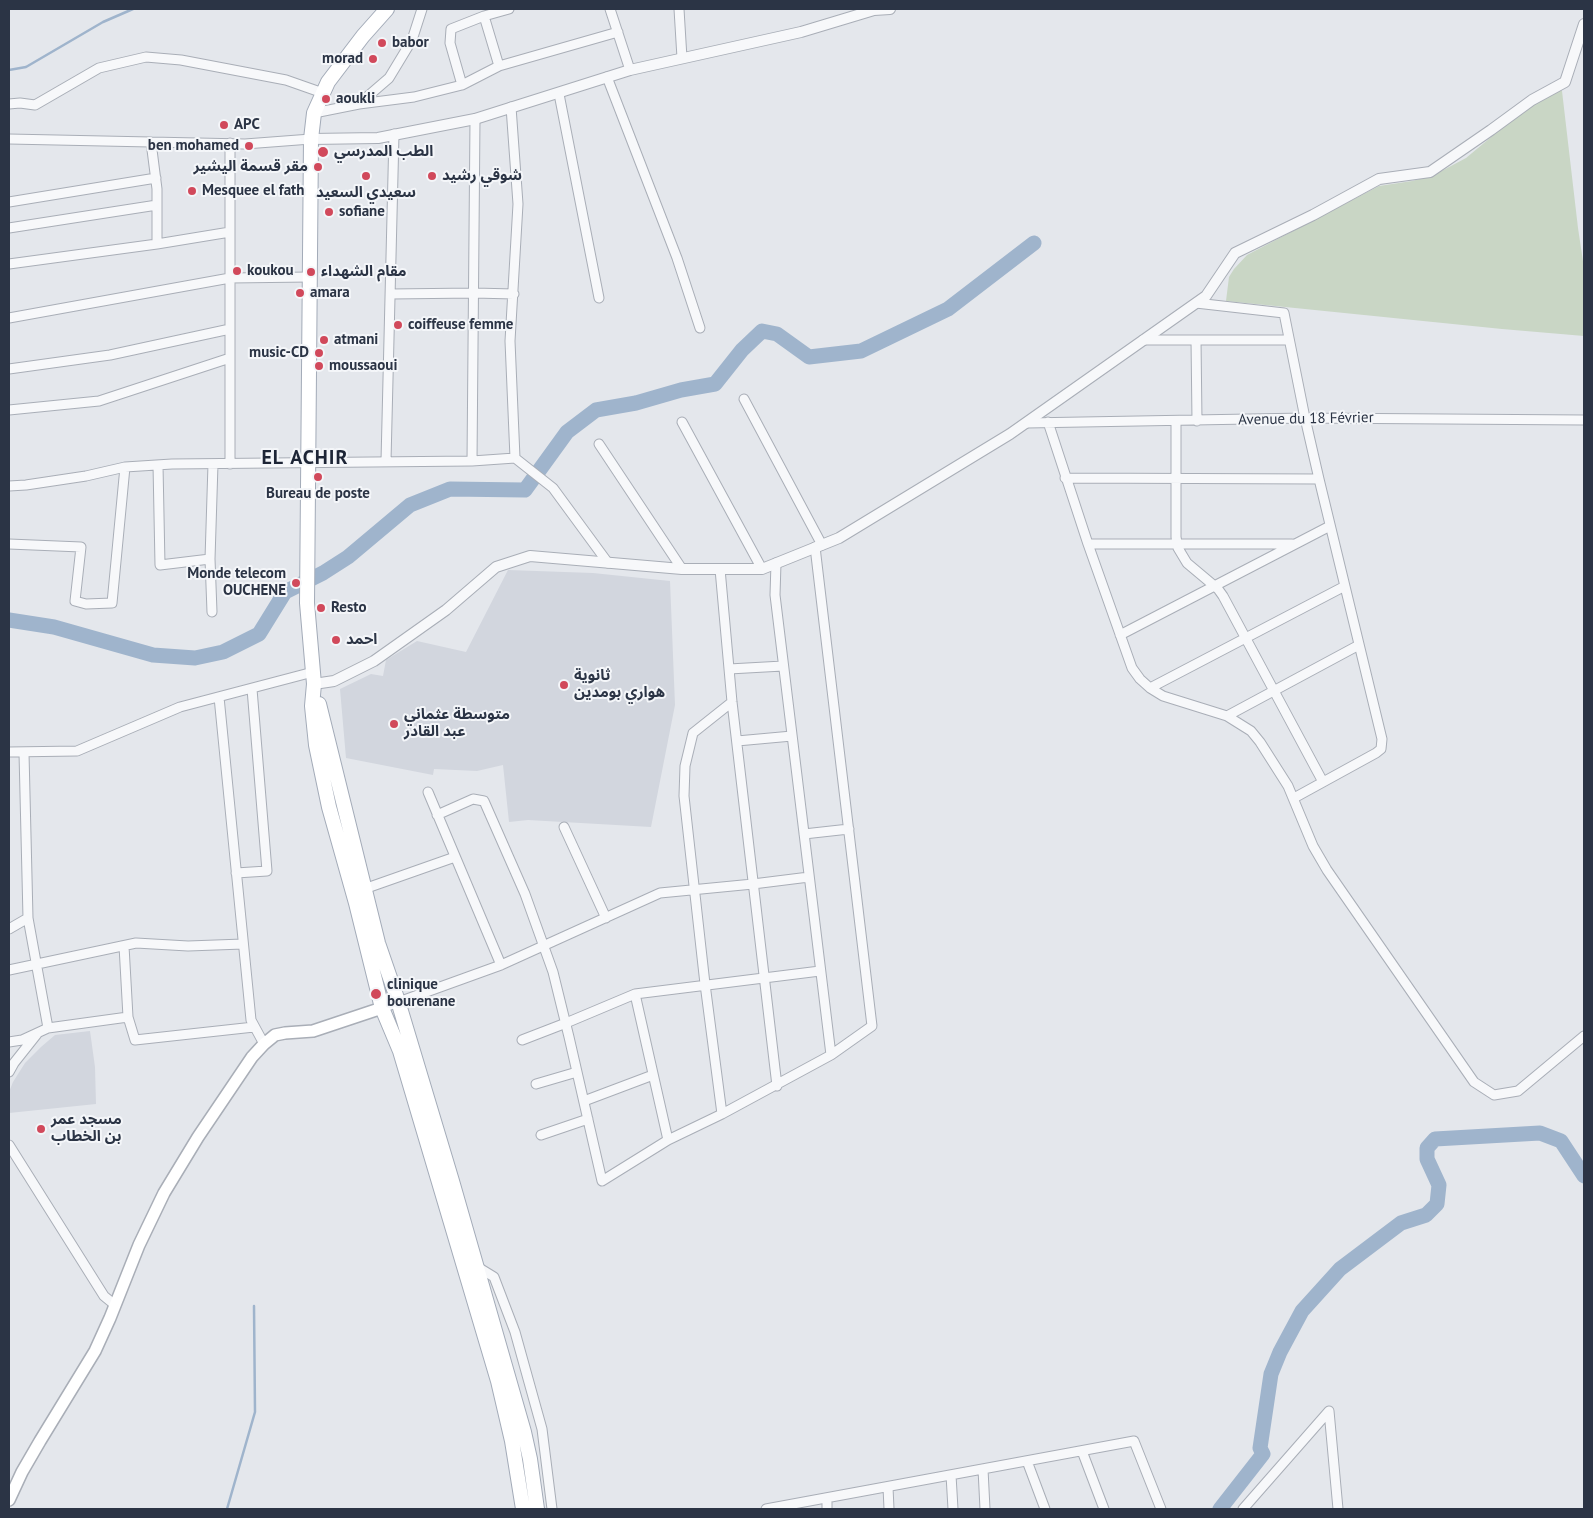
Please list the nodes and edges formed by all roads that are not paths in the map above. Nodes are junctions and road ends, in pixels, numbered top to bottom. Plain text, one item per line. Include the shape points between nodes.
1 (387, 9) edge
2 (422, 9) edge
3 (509, 9) edge
4 (610, 9) edge
5 (679, 9) edge
6 (874, 9) edge
7 (890, 9) edge
8 (484, 16) junction
9 (1584, 24) edge
10 (618, 32) junction
11 (682, 58) junction
12 (499, 66) junction
13 (630, 70) junction
14 (607, 77) junction
15 (462, 84) junction
16 (323, 93) junction
17 (559, 94) junction
18 (9, 104) edge
19 (359, 104) junction
20 (511, 107) junction
21 (314, 113) junction
22 (475, 119) junction
23 (394, 134) junction
24 (9, 139) edge
25 (311, 139) junction
26 (151, 142) junction
27 (230, 143) junction
28 (156, 178) junction
29 (9, 202) edge
30 (157, 205) junction
31 (9, 228) edge
32 (230, 232) junction
33 (157, 244) junction
34 (9, 264) edge
35 (310, 277) junction
36 (230, 278) junction
37 (474, 293) junction
38 (391, 294) junction
39 (514, 294) junction
40 (599, 298) dead end
41 (1196, 303) junction
42 (9, 318) edge
43 (700, 328) dead end
44 (230, 329) junction
45 (1143, 340) junction
46 (1196, 340) junction
47 (1289, 340) junction
48 (230, 358) junction
49 (9, 368) edge
50 (744, 399) dead end
51 (9, 410) edge
52 (1305, 418) junction
53 (1584, 420) edge
54 (1176, 421) junction
55 (1197, 421) junction
56 (682, 422) dead end
57 (1048, 422) junction
58 (1027, 423) junction
59 (599, 444) dead end
60 (515, 458) junction
61 (386, 461) junction
62 (472, 461) junction
63 (308, 463) junction
64 (213, 464) junction
65 (230, 464) junction
66 (158, 465) junction
67 (125, 467) junction
68 (1065, 478) junction
69 (1176, 478) junction
70 (1319, 479) junction
71 (9, 486) edge
72 (1330, 526) junction
73 (9, 544) edge
74 (1088, 544) junction
75 (1177, 544) junction
76 (1295, 544) junction
77 (819, 546) junction
78 (210, 559) junction
79 (608, 563) junction
80 (776, 563) junction
81 (682, 569) junction
82 (720, 569) junction
83 (762, 569) junction
84 (1214, 586) junction
85 (1344, 586) junction
86 (212, 612) dead end
87 (1120, 635) junction
88 (1246, 638) junction
89 (1359, 645) junction
90 (783, 666) junction
91 (729, 669) junction
92 (314, 678) junction
93 (1150, 688) junction
94 (252, 689) junction
95 (1274, 691) junction
96 (219, 698) junction
97 (732, 702) junction
98 (1227, 716) junction
99 (792, 736) junction
100 (737, 741) junction
101 (9, 752) edge
102 (24, 753) junction
103 (1323, 782) junction
104 (428, 792) dead end
105 (1294, 798) junction
106 (437, 815) junction
107 (564, 826) dead end
108 (849, 829) junction
109 (804, 834) junction
110 (455, 857) junction
111 (236, 872) junction
112 (809, 877) junction
113 (754, 884) junction
114 (694, 889) junction
115 (364, 890) junction
116 (28, 918) junction
117 (606, 918) junction
118 (9, 929) edge
119 (243, 944) junction
120 (124, 946) junction
121 (543, 946) junction
122 (37, 964) junction
123 (501, 965) junction
124 (9, 970) edge
125 (820, 971) junction
126 (764, 978) junction
127 (705, 984) junction
128 (635, 994) junction
129 (398, 1001) junction
130 (382, 1008) junction
131 (128, 1017) junction
132 (566, 1023) junction
133 (254, 1027) junction
134 (44, 1030) junction
135 (1584, 1036) edge
136 (522, 1040) dead end
137 (9, 1042) edge
138 (264, 1044) junction
139 (830, 1055) junction
140 (9, 1072) edge
141 (577, 1072) junction
142 (653, 1075) junction
143 (536, 1084) dead end
144 (777, 1086) junction
145 (584, 1101) junction
146 (722, 1114) junction
147 (588, 1119) junction
148 (541, 1134) dead end
149 (668, 1140) junction
150 (9, 1145) edge
151 (476, 1266) junction
152 (116, 1305) junction
153 (1082, 1451) junction
154 (1027, 1461) junction
155 (983, 1470) junction
156 (952, 1475) junction
157 (888, 1487) junction
158 (827, 1498) junction
159 (9, 1500) edge
160 (523, 1509) edge
161 (536, 1509) edge
162 (552, 1509) edge
163 (766, 1509) edge
164 (827, 1509) edge
165 (889, 1509) edge
166 (953, 1509) edge
167 (985, 1509) edge
168 (1045, 1509) edge
169 (1104, 1509) edge
170 (1161, 1509) edge
171 (1243, 1509) edge
172 (1338, 1509) edge

1 - 16 main road via 342,62
2 - 19 street via 412,40 389,78
3 - 8 street
4 - 10 street
5 - 11 street
6 - 7 street
6 - 11 street via 801,32
8 - 12 street
8 - 15 street via 451,29 450,43
9 - 41 street via 1565,82 1532,100 1430,172 1378,179 1235,254 1206,296
10 - 12 street
10 - 13 street
11 - 13 street
12 - 15 street
13 - 14 street
14 - 17 street
14 - 43 street via 677,258
15 - 19 street via 414,97
16 - 18 street via 286,80 181,60 146,58 99,68 36,105
16 - 21 main road
17 - 20 street
17 - 40 street
19 - 21 street
20 - 22 street
20 - 39 street via 518,204
21 - 25 main road
22 - 23 street
22 - 37 street
23 - 25 street via 378,138
23 - 38 street
24 - 26 street
25 - 27 street
25 - 35 main road
26 - 27 street
26 - 28 street
27 - 32 street
28 - 29 street
28 - 30 street
30 - 31 street
30 - 33 street
32 - 33 street
32 - 36 street
33 - 34 street
35 - 36 street
35 - 63 main road
36 - 42 street
36 - 44 street
37 - 38 street
37 - 39 street
37 - 62 street
38 - 61 street
39 - 60 street via 510,341
41 - 45 street
41 - 47 street via 1284,313
44 - 48 street
44 - 49 street via 110,355
45 - 46 street
45 - 58 street
46 - 47 street
46 - 55 street
47 - 52 street
48 - 51 street via 98,401
48 - 65 street
50 - 77 street
52 - 53 street, Avenue du 18 Février
52 - 55 street, Avenue du 18 Février
52 - 70 street
54 - 55 street, Avenue du 18 Février
54 - 57 street, Avenue du 18 Février
54 - 69 street
56 - 83 street
57 - 58 street, Avenue du 18 Février
57 - 68 street
58 - 77 street via 848,532
59 - 81 street
60 - 62 street
60 - 79 street via 553,488
61 - 62 street
61 - 63 street
63 - 65 street
63 - 92 main road via 308,604
64 - 65 street
64 - 66 street
64 - 78 street
66 - 67 street
66 - 78 street via 160,565
67 - 71 street via 86,476
67 - 73 street via 112,603 75,601 81,547
68 - 69 street
68 - 74 street
69 - 70 street
69 - 75 street
70 - 72 street
72 - 76 street
72 - 85 street
74 - 75 street
74 - 87 street
75 - 76 street
75 - 84 street via 1187,563
76 - 84 street
77 - 80 street
77 - 108 street
78 - 86 street
79 - 81 street
79 - 92 street via 530,556 496,567 446,610 374,661 334,681
80 - 83 street
80 - 90 street via 775,595
81 - 82 street
82 - 83 street
82 - 91 street
84 - 87 street
84 - 88 street
85 - 88 street
85 - 89 street
87 - 93 street via 1132,668
88 - 93 street
88 - 95 street
89 - 95 street
89 - 103 street via 1382,746 1376,753
90 - 91 street
90 - 99 street
91 - 97 street
92 - 94 street
92 - 115 main road
92 - 130 main road via 312,706 318,754
93 - 98 street via 1163,696
94 - 96 street
94 - 111 street via 268,871
95 - 98 street
95 - 103 street
96 - 102 street via 180,707 77,751
96 - 111 street
97 - 100 street
97 - 114 street via 693,733 685,766 684,796
98 - 105 street via 1251,731
99 - 100 street
99 - 109 street
100 - 113 street
101 - 102 street
102 - 116 street
103 - 105 street
104 - 106 street
105 - 135 street via 1327,870 1474,1082 1494,1095 1518,1091
106 - 110 street
106 - 121 street via 473,799 484,801 525,894
107 - 117 street
108 - 109 street
108 - 139 street via 872,1026
109 - 112 street
110 - 115 street
110 - 123 street
111 - 119 street
112 - 113 street
112 - 125 street
113 - 114 street
113 - 126 street
114 - 117 street via 660,894
114 - 127 street
115 - 129 main road
116 - 118 street
116 - 122 street
117 - 121 street
119 - 120 street
119 - 133 street
120 - 122 street
120 - 131 street
121 - 123 street
121 - 132 street
122 - 124 street
122 - 134 street
123 - 129 street
125 - 126 street
125 - 139 street
126 - 127 street
126 - 144 street
127 - 128 street
127 - 146 street
128 - 132 street
128 - 142 street
129 - 130 street
129 - 151 main road
130 - 138 main road via 313,1031 275,1036
130 - 160 main road via 400,1051 498,1381
131 - 133 street via 135,1040
131 - 134 street
132 - 136 street
132 - 141 street
133 - 138 street
134 - 137 street
134 - 140 street
138 - 152 main road via 237,1077 164,1193
139 - 144 street
141 - 143 street
141 - 145 street
142 - 145 street
142 - 149 street
144 - 146 street
145 - 147 street
146 - 149 street
147 - 148 street
147 - 149 street via 602,1181
150 - 152 street via 104,1296
151 - 161 main road via 524,1432
151 - 162 street via 494,1278 515,1332 542,1429
152 - 159 main road via 95,1351 22,1472
153 - 154 street
153 - 169 street
153 - 170 street via 1134,1442
154 - 155 street
154 - 168 street
155 - 156 street
155 - 167 street
156 - 157 street
156 - 166 street
157 - 158 street
157 - 165 street
158 - 163 street
158 - 164 street
171 - 172 street via 1329,1410

